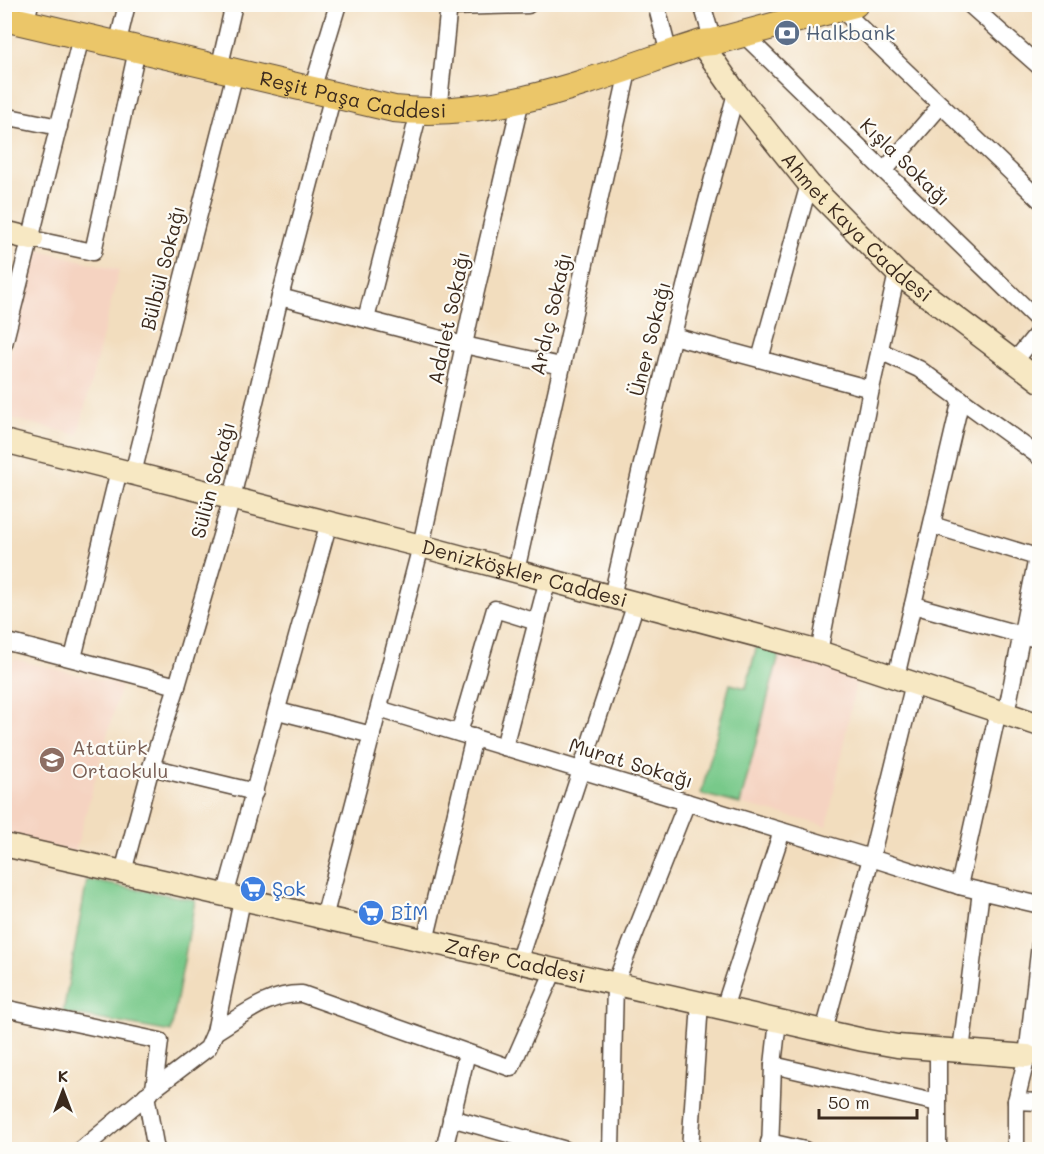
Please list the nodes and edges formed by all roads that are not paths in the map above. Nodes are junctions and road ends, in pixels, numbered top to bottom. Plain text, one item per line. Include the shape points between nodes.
1 (127, 4) edge
2 (234, 4) edge
3 (338, 4) edge
4 (656, 4) edge
5 (702, 4) edge
6 (969, 4) edge
7 (528, 5) edge
8 (449, 6) edge
9 (840, 6) edge
10 (20, 16) edge
11 (742, 33) junction
12 (81, 37) junction
13 (706, 39) junction
14 (127, 48) junction
15 (669, 54) junction
16 (1040, 67) edge
17 (629, 68) junction
18 (227, 71) junction
19 (323, 92) junction
20 (736, 93) junction
21 (521, 100) junction
22 (940, 105) junction
23 (428, 112) junction
24 (4, 116) edge
25 (59, 127) junction
26 (884, 171) junction
27 (809, 184) junction
28 (1040, 200) edge
29 (4, 232) edge
30 (32, 238) junction
31 (897, 273) junction
32 (280, 297) junction
33 (366, 320) junction
34 (1040, 322) edge
35 (1040, 330) edge
36 (5, 336) edge
37 (673, 336) junction
38 (464, 345) junction
39 (880, 351) junction
40 (760, 360) junction
41 (1014, 362) junction
42 (561, 366) junction
43 (1040, 381) edge
44 (871, 390) junction
45 (961, 399) junction
46 (5, 444) edge
47 (1040, 457) edge
48 (126, 471) junction
49 (232, 498) junction
50 (329, 522) junction
51 (932, 525) junction
52 (421, 546) junction
53 (1038, 557) edge
54 (516, 571) junction
55 (548, 579) junction
56 (612, 597) junction
57 (636, 603) junction
58 (913, 605) junction
59 (537, 622) junction
60 (1021, 635) junction
61 (1040, 640) edge
62 (4, 641) edge
63 (819, 652) junction
64 (73, 658) junction
65 (905, 680) junction
66 (177, 686) junction
67 (379, 709) junction
68 (278, 711) junction
69 (1002, 712) junction
70 (1040, 725) edge
71 (372, 735) junction
72 (466, 735) junction
73 (504, 747) junction
74 (151, 767) junction
75 (581, 770) junction
76 (255, 792) junction
77 (687, 802) junction
78 (782, 831) junction
79 (4, 845) edge
80 (871, 858) junction
81 (123, 872) junction
82 (960, 886) junction
83 (981, 891) junction
84 (234, 898) junction
85 (1040, 905) edge
86 (324, 918) junction
87 (425, 941) junction
88 (1040, 944) edge
89 (518, 962) junction
90 (554, 970) junction
91 (615, 984) junction
92 (700, 1003) junction
93 (4, 1008) edge
94 (724, 1008) junction
95 (778, 1021) junction
96 (824, 1031) junction
97 (215, 1032) junction
98 (950, 1050) junction
99 (467, 1053) junction
100 (1027, 1056) junction
101 (773, 1065) junction
102 (150, 1092) junction
103 (1016, 1101) junction
104 (938, 1102) junction
105 (1040, 1102) edge
106 (451, 1118) junction
107 (770, 1146) edge
108 (81, 1149) edge
109 (156, 1149) edge
110 (444, 1149) edge
111 (566, 1149) edge
112 (611, 1149) edge
113 (690, 1149) edge
114 (805, 1149) edge
115 (938, 1149) edge
116 (1016, 1149) edge

1 - 14 street
2 - 18 street, Bülbül Sokağı
3 - 19 street, Sülün Sokağı
4 - 15 street
5 - 13 street
6 - 16 street
7 - 8 street
8 - 23 street
9 - 11 main road, Reşit Paşa Caddesi
9 - 13 main road, Reşit Paşa Caddesi
9 - 22 street
10 - 12 main road, Reşit Paşa Caddesi
11 - 13 main road, Reşit Paşa Caddesi via 713,42
11 - 26 street, Kışla Sokağı
12 - 14 main road, Reşit Paşa Caddesi
12 - 25 street
13 - 15 main road, Reşit Paşa Caddesi
13 - 20 street, Ahmet Kaya Caddesi
14 - 18 main road, Reşit Paşa Caddesi
14 - 30 street via 93,252
15 - 17 main road, Reşit Paşa Caddesi
17 - 21 main road, Reşit Paşa Caddesi
17 - 42 street, Ardıç Sokağı
18 - 19 main road, Reşit Paşa Caddesi
18 - 48 street, Bülbül Sokağı
19 - 23 main road, Reşit Paşa Caddesi via 394,109
19 - 32 street, Sülün Sokağı
20 - 27 street, Ahmet Kaya Caddesi
20 - 37 street, Üner Sokağı
21 - 23 main road, Reşit Paşa Caddesi via 478,109
21 - 38 street, Adalet Sokağı
22 - 26 street
22 - 28 street
23 - 33 street
24 - 25 street
25 - 30 street
26 - 34 street, Kışla Sokağı
27 - 31 street, Ahmet Kaya Caddesi
27 - 40 street
29 - 30 street
30 - 36 street
31 - 39 street
31 - 41 street, Ahmet Kaya Caddesi
32 - 33 street
32 - 49 street, Sülün Sokağı
33 - 38 street
35 - 41 street
37 - 40 street
37 - 56 street, Üner Sokağı
38 - 42 street
38 - 52 street, Adalet Sokağı
39 - 44 street
39 - 45 street via 920,369
40 - 44 street
41 - 43 street, Ahmet Kaya Caddesi
42 - 54 street, Ardıç Sokağı
44 - 63 street
45 - 47 street
45 - 51 street
46 - 48 street, Denizköşkler Caddesi
48 - 49 street, Denizköşkler Caddesi
48 - 64 street, Bülbül Sokağı
49 - 50 street, Denizköşkler Caddesi
49 - 66 street, Sülün Sokağı
50 - 52 street, Denizköşkler Caddesi
50 - 68 street
51 - 53 street
51 - 58 street
52 - 54 street, Denizköşkler Caddesi
52 - 67 street, Adalet Sokağı
53 - 60 street
54 - 55 street, Denizköşkler Caddesi
55 - 56 street, Denizköşkler Caddesi
55 - 59 street
56 - 57 street, Denizköşkler Caddesi
57 - 63 street, Denizköşkler Caddesi
57 - 75 street
58 - 60 street
58 - 65 street
59 - 72 street via 495,609
59 - 73 street
60 - 61 street
60 - 69 street
62 - 64 street
63 - 65 street, Denizköşkler Caddesi
64 - 66 street
65 - 69 street, Denizköşkler Caddesi
65 - 80 street
66 - 74 street, Sülün Sokağı
67 - 71 street, Adalet Sokağı
67 - 72 street, Murat Sokağı
68 - 71 street
68 - 76 street
69 - 70 street, Denizköşkler Caddesi
69 - 82 street
71 - 86 street, Adalet Sokağı
72 - 73 street, Murat Sokağı
72 - 87 street
73 - 75 street, Murat Sokağı
74 - 76 street
74 - 81 street, Sülün Sokağı
75 - 77 street, Murat Sokağı
75 - 89 street
76 - 84 street
77 - 78 street, Murat Sokağı
77 - 91 street
78 - 80 street, Murat Sokağı
78 - 94 street
79 - 81 street, Zafer Caddesi
80 - 82 street, Murat Sokağı
80 - 96 street
81 - 84 street, Zafer Caddesi
82 - 83 street, Murat Sokağı
83 - 85 street, Murat Sokağı
83 - 98 street
84 - 86 street, Zafer Caddesi
84 - 97 street
86 - 87 street, Zafer Caddesi
87 - 89 street, Zafer Caddesi
88 - 100 street
89 - 90 street, Zafer Caddesi
90 - 91 street, Zafer Caddesi
90 - 99 street via 511,1068
91 - 92 street, Zafer Caddesi
91 - 112 street
92 - 94 street, Zafer Caddesi
92 - 113 street
93 - 102 street via 160,1041
94 - 95 street, Zafer Caddesi
95 - 96 street, Zafer Caddesi
95 - 101 street
96 - 98 street, Zafer Caddesi via 897,1046
97 - 99 street via 274,997 302,994
97 - 102 street via 208,1048
98 - 100 street, Zafer Caddesi
98 - 104 street
99 - 106 street
100 - 103 street
101 - 104 street
101 - 107 street
102 - 108 street
102 - 109 street
103 - 105 street
103 - 116 street
104 - 115 street
106 - 110 street
106 - 111 street
107 - 114 street

